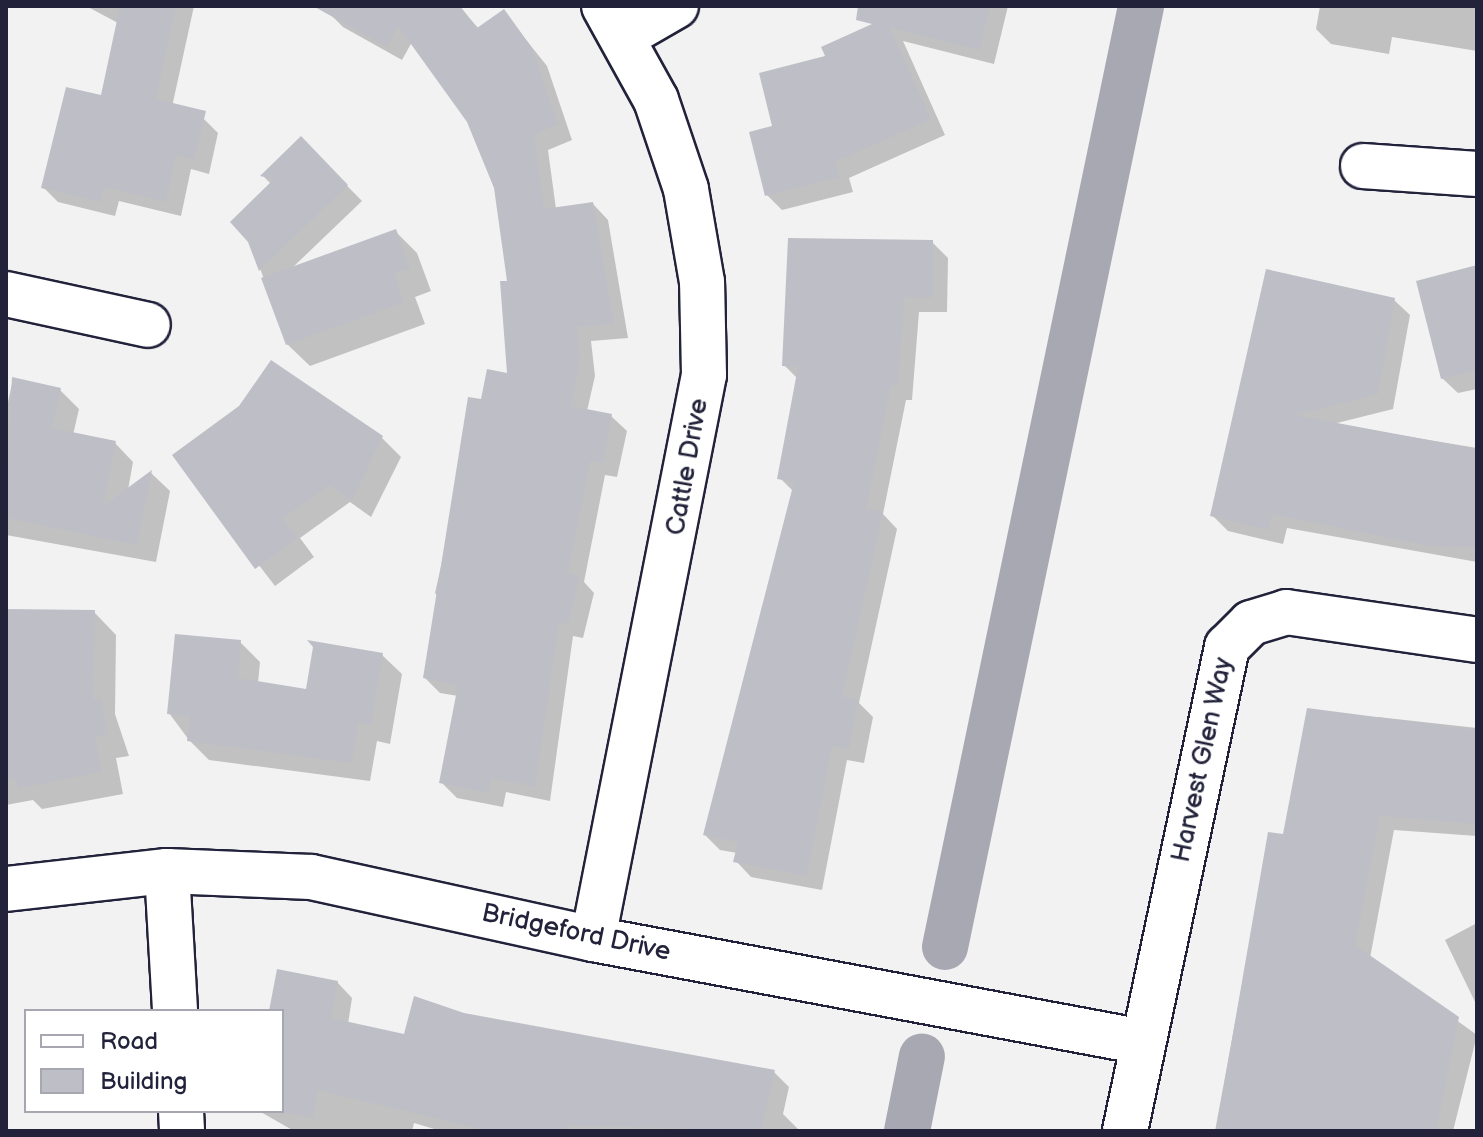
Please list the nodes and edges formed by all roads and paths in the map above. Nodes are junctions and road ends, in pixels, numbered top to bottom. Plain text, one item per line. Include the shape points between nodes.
1 (676, 6) edge
2 (614, 21) edge
3 (1363, 166) dead end
4 (1477, 174) edge
5 (6, 294) edge
6 (148, 325) dead end
7 (1477, 640) edge
8 (167, 871) junction
9 (6, 889) edge
10 (593, 939) junction
11 (175, 1009) edge
12 (1143, 1042) junction
13 (1125, 1131) edge

1 - 2 street
2 - 10 street, Cattle Drive via 686,189 702,282 704,375
3 - 4 street
5 - 6 street
7 - 12 street, Harvest Glen Way via 1286,612 1251,623 1227,647
8 - 9 street, Bridgeford Drive
8 - 10 street, Bridgeford Drive via 324,879
8 - 11 street
10 - 12 street, Bridgeford Drive
12 - 13 street, Harvest Glen Way

